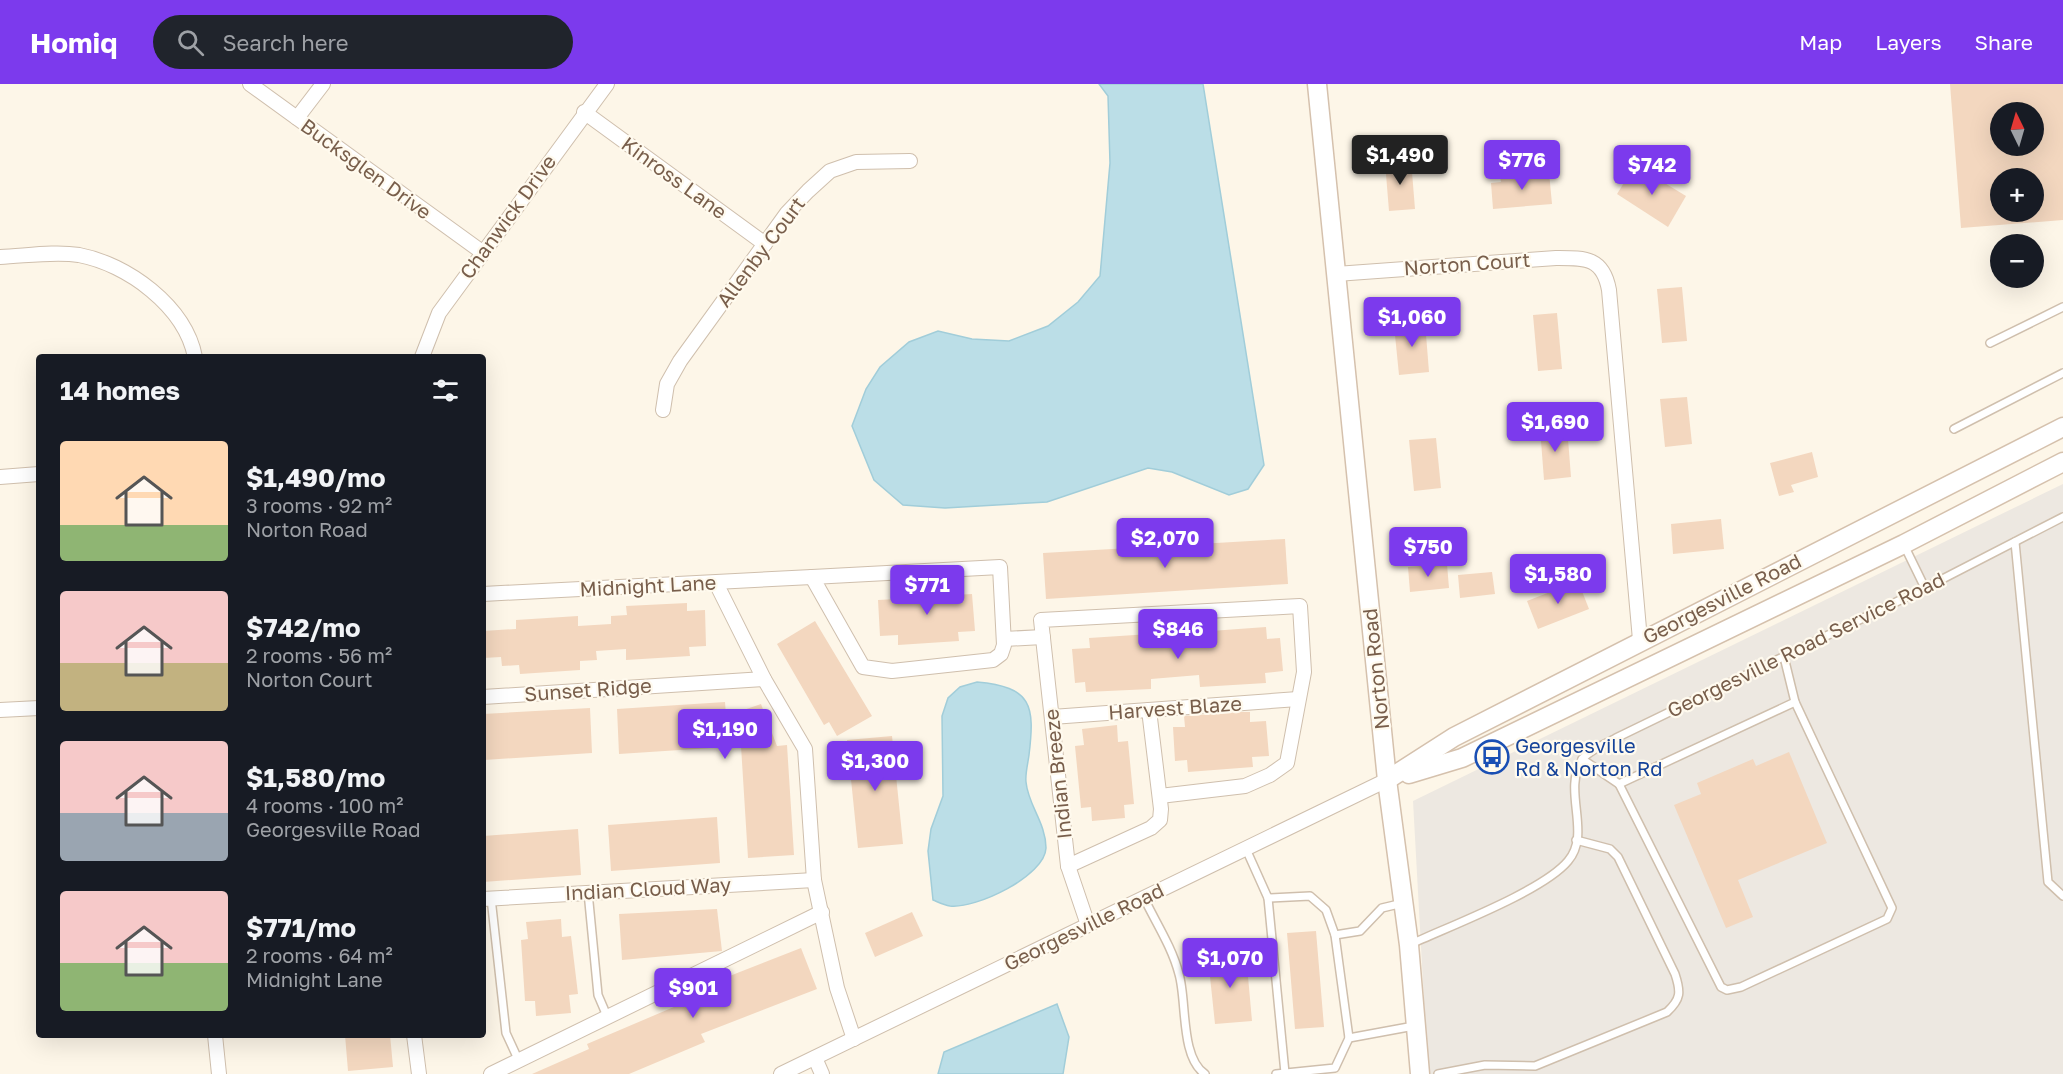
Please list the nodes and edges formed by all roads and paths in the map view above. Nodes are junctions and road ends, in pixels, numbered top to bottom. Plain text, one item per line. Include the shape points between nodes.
1 (250, 84) edge
2 (323, 84) edge
3 (607, 84) edge
4 (1317, 84) edge
5 (584, 112) junction
6 (297, 118) junction
7 (910, 161) dead end
8 (765, 244) junction
9 (482, 252) junction
10 (0, 257) edge
11 (1336, 274) junction
12 (2063, 307) edge
13 (1990, 343) dead end
14 (193, 354) edge
15 (423, 354) edge
16 (2063, 373) edge
17 (663, 410) dead end
18 (2063, 427) edge
19 (1954, 429) dead end
20 (2063, 462) edge
21 (36, 474) edge
22 (0, 477) edge
23 (2063, 517) edge
24 (2016, 542) junction
25 (1904, 544) junction
26 (812, 578) junction
27 (716, 583) junction
28 (1924, 588) junction
29 (486, 594) edge
30 (1043, 637) junction
31 (1004, 639) junction
32 (1640, 640) junction
33 (1784, 657) junction
34 (764, 679) junction
35 (486, 697) edge
36 (1298, 699) junction
37 (1795, 702) junction
38 (36, 708) edge
39 (0, 710) edge
40 (1149, 710) junction
41 (1052, 717) junction
42 (1582, 759) junction
43 (1387, 780) junction
44 (1619, 784) junction
45 (1160, 796) junction
46 (1576, 840) junction
47 (1246, 849) junction
48 (1068, 866) junction
49 (814, 879) junction
50 (588, 892) junction
51 (2063, 896) edge
52 (1144, 898) junction
53 (1268, 898) junction
54 (487, 899) edge
55 (1403, 903) junction
56 (822, 912) junction
57 (1088, 925) junction
58 (1335, 935) junction
59 (1409, 945) junction
60 (607, 1016) junction
61 (1416, 1025) junction
62 (214, 1038) edge
63 (414, 1038) edge
64 (1348, 1038) junction
65 (854, 1039) junction
66 (815, 1058) junction
67 (518, 1059) junction
68 (1285, 1073) edge
69 (219, 1074) edge
70 (419, 1074) edge
71 (491, 1074) edge
72 (781, 1074) edge
73 (822, 1074) edge
74 (1205, 1074) edge
75 (1276, 1074) edge
76 (1420, 1074) edge
77 (1438, 1074) edge

1 - 6 street, Bucksglen Drive
2 - 6 street
3 - 5 street, Chanwick Drive
4 - 11 main road, Norton Road
5 - 8 street, Kinross Lane
5 - 9 street, Chanwick Drive
6 - 9 street, Bucksglen Drive
7 - 8 street, Allenby Court via 856,162 831,171 787,213
8 - 17 street, Allenby Court via 680,361 668,384
9 - 15 street, Chanwick Drive via 439,313
10 - 14 street via 76,255 105,261 130,274 170,309
11 - 32 street, Norton Court via 1556,258 1589,259 1597,265 1606,276 1609,290
11 - 43 main road, Norton Road
12 - 13 lane
16 - 19 lane
18 - 32 main road, Georgesville Road
20 - 25 main road, Georgesville Road
21 - 22 street
23 - 24 lane, Georgesville Road Service Road
24 - 28 lane, Georgesville Road Service Road
24 - 51 lane via 2048,882
25 - 28 lane
25 - 43 main road, Georgesville Road via 1462,758
26 - 27 street, Midnight Lane
26 - 31 street via 863,667 892,671 993,660 1001,654
26 - 31 street, Midnight Lane via 1000,567
27 - 29 street, Midnight Lane
27 - 34 street
28 - 33 lane, Georgesville Road Service Road
30 - 31 street
30 - 36 street, Indian Breeze via 1041,620 1300,606 1304,672
30 - 41 street, Indian Breeze
32 - 43 main road, Georgesville Road via 1454,737
33 - 37 lane
33 - 42 lane, Georgesville Road Service Road via 1616,738
34 - 35 street, Sunset Ridge
34 - 49 street via 805,749
36 - 40 street, Harvest Blaze
36 - 45 street via 1287,763 1270,775 1245,786
37 - 44 lane
37 - 44 lane via 1892,908 1887,919 1733,990 1721,987
38 - 39 street
40 - 41 street, Harvest Blaze
40 - 45 street
41 - 48 street, Indian Breeze
42 - 44 lane
42 - 46 lane via 1573,784
43 - 47 street, Georgesville Road
43 - 55 main road, Norton Road
45 - 48 street via 1160,820 1151,828
46 - 59 lane via 1570,860 1550,879
46 - 77 lane via 1610,849 1618,857 1675,974 1681,991 1677,1002 1667,1012 1535,1066 1485,1065
47 - 52 street, Georgesville Road
47 - 53 lane
48 - 57 street, Indian Breeze
49 - 50 street, Indian Cloud Way
49 - 56 street
50 - 54 street, Indian Cloud Way
50 - 60 lane via 598,995
52 - 57 street, Georgesville Road
52 - 74 lane via 1180,975 1191,1059
53 - 58 lane via 1310,896 1326,910
53 - 68 lane
54 - 67 lane via 506,1033
55 - 58 lane via 1382,908 1360,931
55 - 59 main road, Norton Road
56 - 60 street
56 - 65 street via 837,988
57 - 65 street, Georgesville Road
58 - 64 lane
59 - 61 main road, Norton Road
60 - 67 street
61 - 64 lane
61 - 76 main road, Norton Road
62 - 69 street
63 - 70 street
64 - 68 lane via 1335,1068
65 - 66 street, Georgesville Road
66 - 72 street, Georgesville Road
66 - 73 street
67 - 71 street
68 - 75 lane

